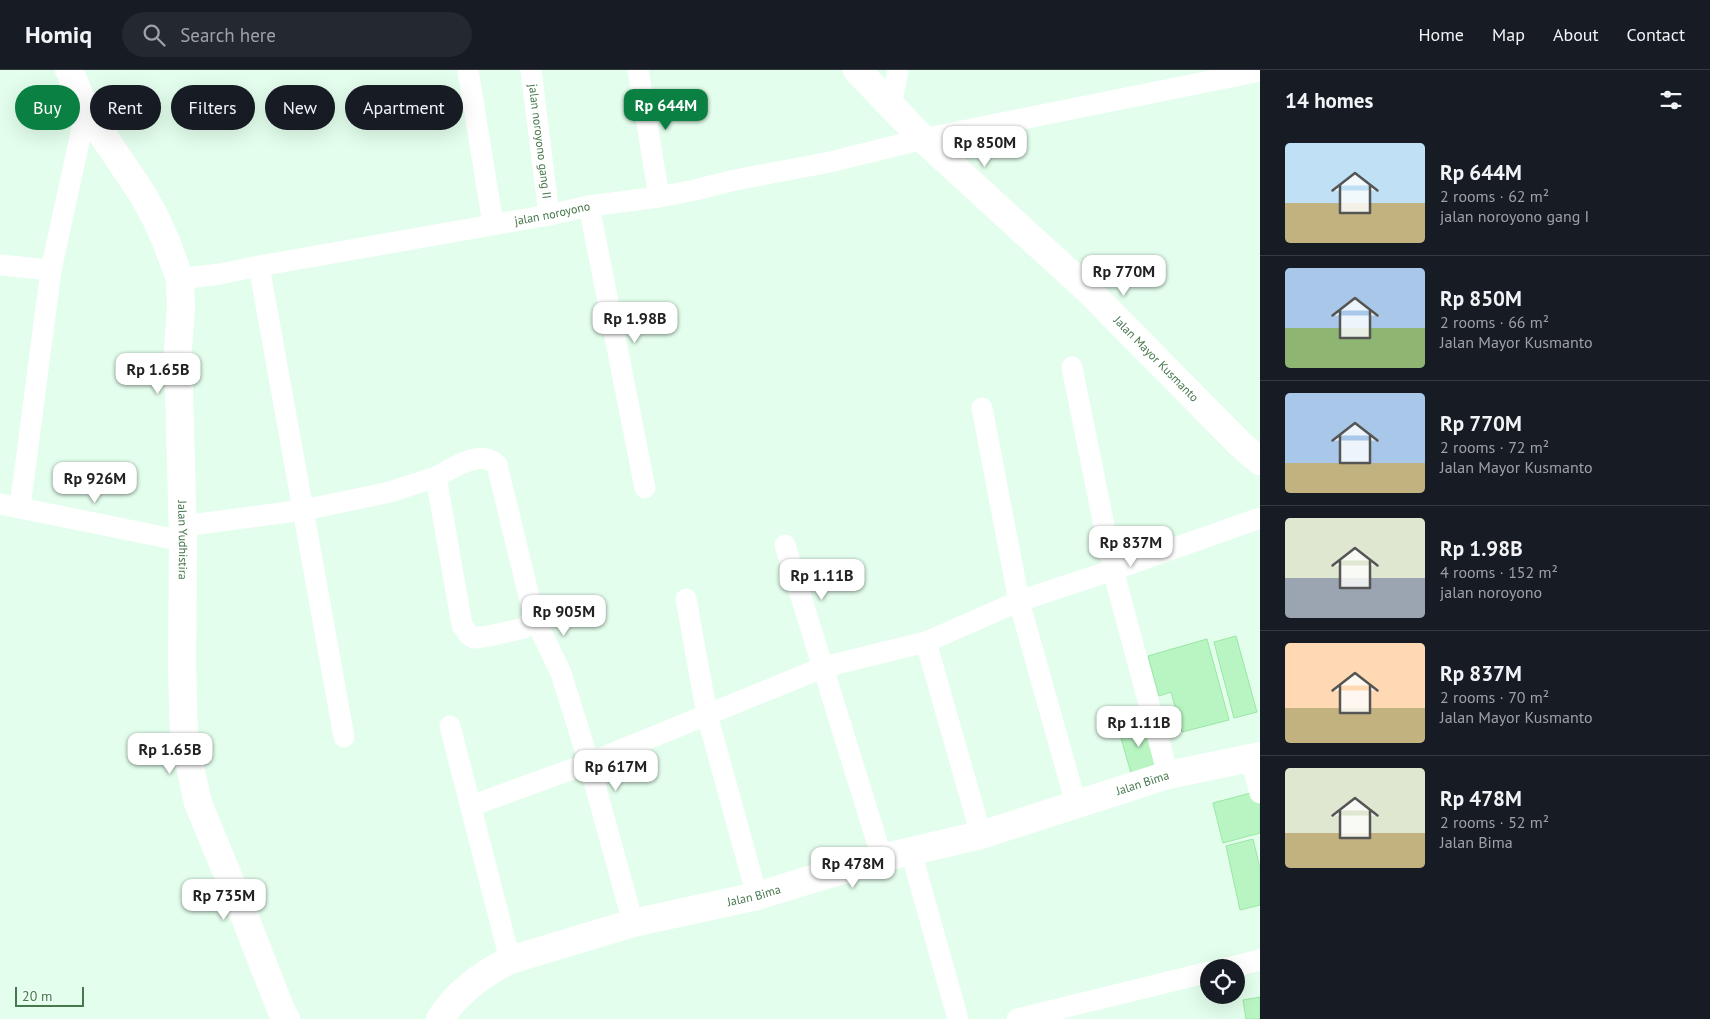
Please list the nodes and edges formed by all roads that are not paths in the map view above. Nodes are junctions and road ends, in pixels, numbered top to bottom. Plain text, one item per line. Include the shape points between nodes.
1 (69, 70) edge
2 (468, 70) edge
3 (531, 70) edge
4 (638, 70) edge
5 (857, 70) edge
6 (898, 70) edge
7 (1260, 71) edge
8 (891, 106) junction
9 (86, 110) junction
10 (923, 139) junction
11 (659, 197) junction
12 (589, 206) junction
13 (549, 215) junction
14 (493, 224) junction
15 (0, 266) edge
16 (259, 266) junction
17 (52, 270) junction
18 (180, 279) junction
19 (1072, 367) dead end
20 (982, 408) dead end
21 (1260, 461) edge
22 (436, 476) junction
23 (645, 488) dead end
24 (10, 506) edge
25 (304, 510) junction
26 (1260, 518) edge
27 (183, 533) junction
28 (786, 545) dead end
29 (1113, 570) junction
30 (686, 599) dead end
31 (1019, 601) junction
32 (534, 617) junction
33 (926, 642) junction
34 (824, 667) junction
35 (707, 715) junction
36 (450, 726) dead end
37 (344, 737) dead end
38 (1256, 758) edge
39 (589, 764) junction
40 (1168, 775) junction
41 (1260, 793) edge
42 (1076, 804) junction
43 (471, 806) junction
44 (981, 835) junction
45 (910, 852) junction
46 (882, 858) junction
47 (757, 896) junction
48 (633, 923) junction
49 (510, 960) junction
50 (1260, 960) edge
51 (1245, 964) edge
52 (1200, 974) edge
53 (282, 1017) edge
54 (440, 1019) edge
55 (958, 1019) edge
56 (1017, 1019) edge

1 - 9 street, Jalan Yudhistira
2 - 14 street
3 - 13 street, jalan noroyono gang II
4 - 11 street
5 - 8 street, Jalan Mayor Kusmanto
6 - 8 street
7 - 10 street, jalan noroyono
8 - 10 street, Jalan Mayor Kusmanto
9 - 17 street
9 - 18 street, Jalan Yudhistira via 143,195 166,241
10 - 11 street, jalan noroyono via 830,162
10 - 21 street, Jalan Mayor Kusmanto via 1088,290
11 - 12 street, jalan noroyono
12 - 13 street, jalan noroyono
12 - 23 street
13 - 14 street, jalan noroyono
14 - 16 street, jalan noroyono
15 - 17 street
16 - 18 street, jalan noroyono
16 - 25 street
17 - 24 street
18 - 27 street, Jalan Yudhistira via 178,348
19 - 29 street
20 - 31 street
22 - 25 street via 390,492
22 - 32 street via 483,457 497,465
22 - 32 street via 462,625 468,635 474,638 524,628
24 - 27 street
25 - 27 street
25 - 37 street
26 - 29 street
27 - 53 street, Jalan Yudhistira via 184,739 198,803
28 - 34 street
29 - 31 street
29 - 40 street
30 - 35 street
31 - 33 street
31 - 42 street
32 - 39 street via 561,673
33 - 34 street
33 - 44 street
34 - 35 street
34 - 46 street
35 - 39 street
35 - 47 street
36 - 43 street
38 - 40 street, Jalan Bima
38 - 41 street
39 - 43 street
39 - 48 street
40 - 42 street, Jalan Bima
42 - 44 street, Jalan Bima
43 - 49 street
44 - 45 street, Jalan Bima
45 - 46 street, Jalan Bima
45 - 55 street
46 - 47 street, Jalan Bima
47 - 48 street, Jalan Bima
48 - 49 street, Jalan Bima
49 - 54 street, Jalan Bima via 472,982
50 - 51 street
52 - 56 street

